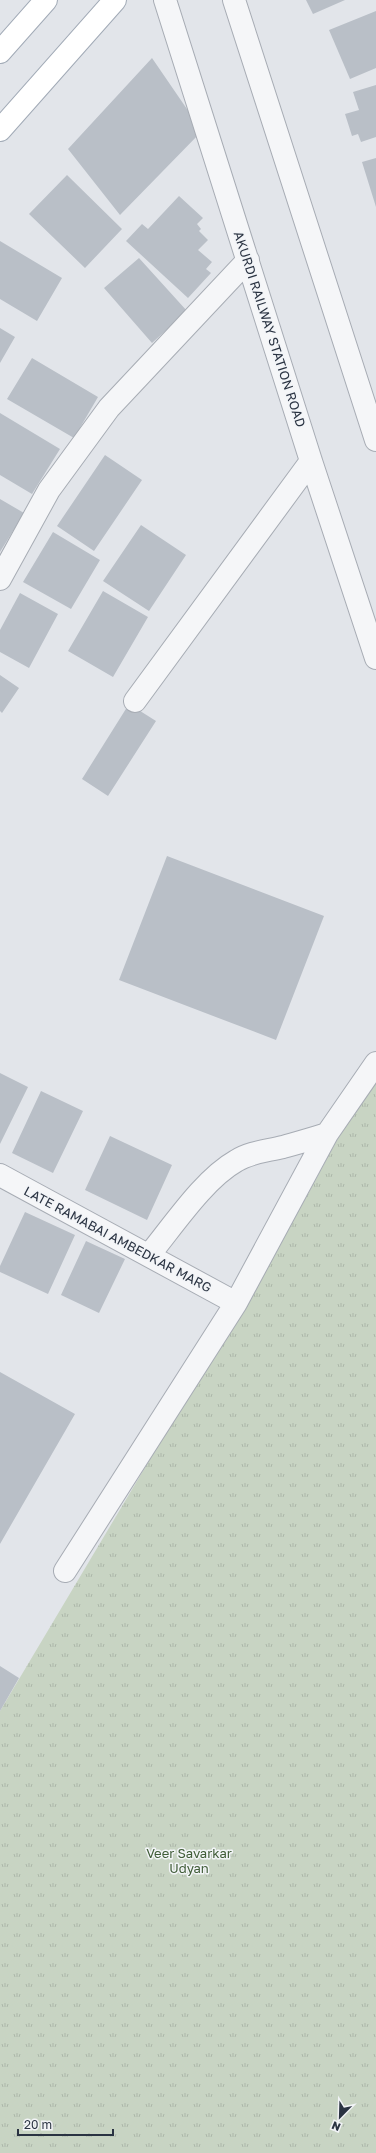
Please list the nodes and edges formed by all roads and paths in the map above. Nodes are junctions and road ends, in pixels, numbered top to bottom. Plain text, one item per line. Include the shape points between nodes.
1 (46, 0) edge
2 (115, 0) edge
3 (165, 0) edge
4 (234, 0) edge
5 (0, 52) edge
6 (0, 130) edge
7 (248, 260) junction
8 (376, 440) edge
9 (311, 461) junction
10 (0, 579) edge
11 (376, 658) edge
12 (135, 701) dead end
13 (376, 1063) edge
14 (327, 1134) junction
15 (0, 1175) edge
16 (149, 1255) junction
17 (236, 1304) junction
18 (65, 1571) dead end

1 - 5 main road
2 - 6 main road
3 - 7 street, AKURDI RAILWAY STATION ROAD
4 - 8 street
7 - 9 street, AKURDI RAILWAY STATION ROAD
7 - 10 street via 109,408 49,490
9 - 11 street, AKURDI RAILWAY STATION ROAD
9 - 12 street
13 - 14 street
14 - 16 street via 282,1148 256,1152 236,1161 203,1189
14 - 17 street
15 - 16 street, LATE RAMABAI AMBEDKAR MARG
16 - 17 street, LATE RAMABAI AMBEDKAR MARG
17 - 18 street

